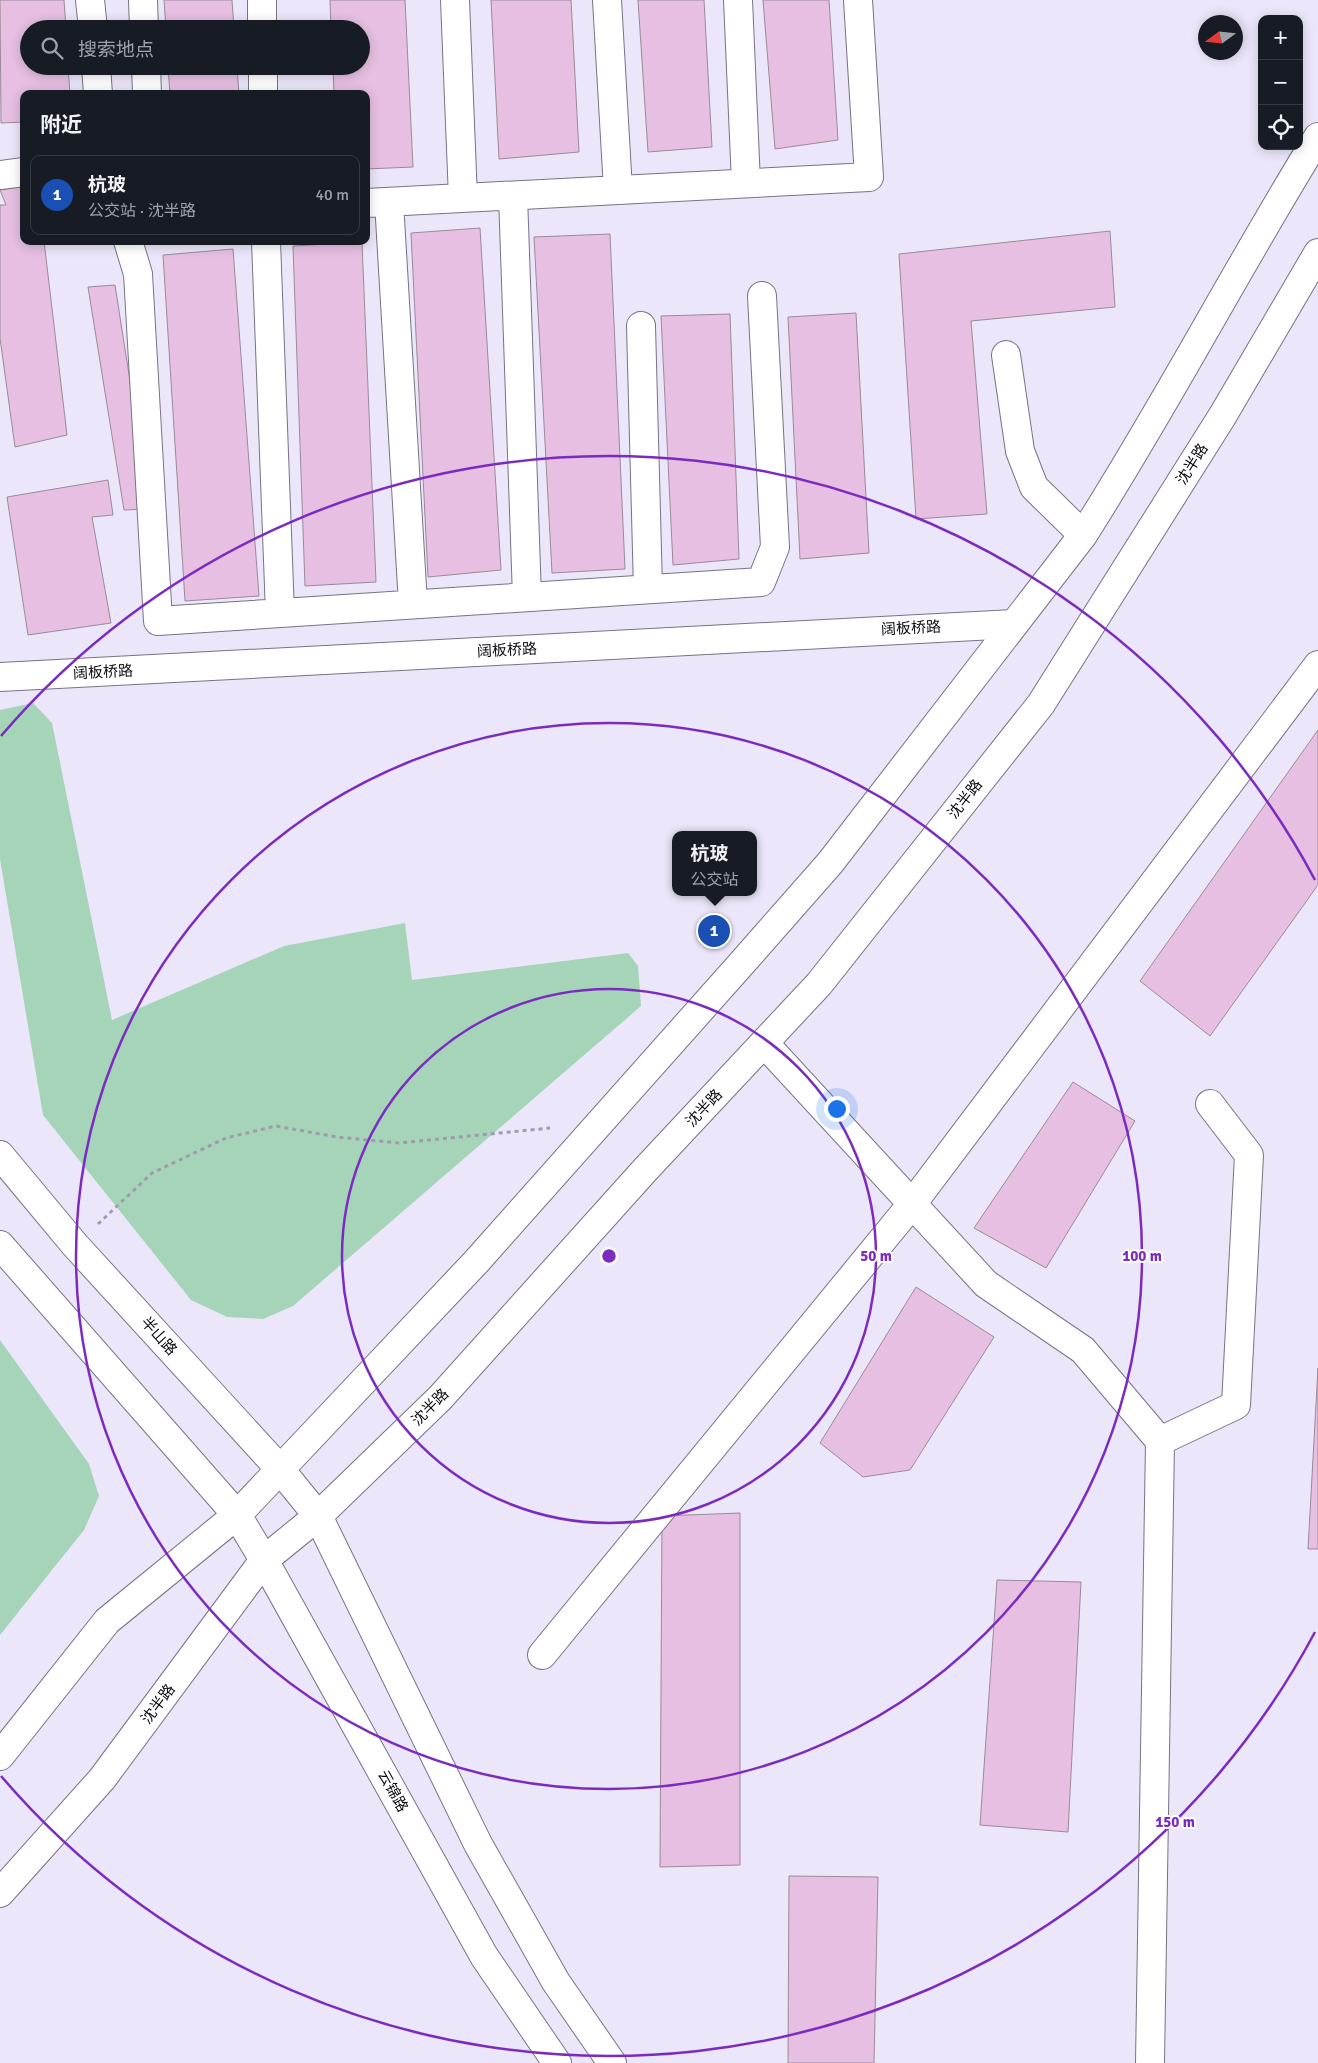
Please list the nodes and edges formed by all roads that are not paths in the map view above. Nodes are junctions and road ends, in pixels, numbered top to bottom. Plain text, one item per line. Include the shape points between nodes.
1 (90, 0) edge
2 (143, 0) edge
3 (262, 0) edge
4 (455, 0) edge
5 (607, 0) edge
6 (738, 0) edge
7 (858, 0) edge
8 (92, 20) edge
9 (144, 20) edge
10 (262, 20) edge
11 (97, 75) edge
12 (146, 75) edge
13 (263, 75) edge
14 (98, 90) edge
15 (147, 90) edge
16 (263, 90) edge
17 (1318, 137) edge
18 (20, 172) edge
19 (0, 175) edge
20 (746, 183) junction
21 (618, 190) junction
22 (513, 196) junction
23 (463, 198) junction
24 (378, 203) edge
25 (129, 245) edge
26 (266, 245) edge
27 (1318, 253) edge
28 (762, 296) dead end
29 (641, 326) dead end
30 (1006, 355) dead end
31 (1083, 535) junction
32 (648, 589) junction
33 (527, 597) junction
34 (413, 604) junction
35 (280, 613) junction
36 (1014, 624) junction
37 (1318, 664) edge
38 (0, 677) edge
39 (765, 1044) junction
40 (1210, 1104) dead end
41 (0, 1155) edge
42 (912, 1204) junction
43 (0, 1246) edge
44 (1160, 1441) junction
45 (279, 1468) junction
46 (237, 1514) junction
47 (318, 1516) junction
48 (264, 1560) junction
49 (542, 1656) dead end
50 (0, 1756) edge
51 (0, 1892) edge
52 (557, 2063) edge
53 (612, 2063) edge
54 (1150, 2063) edge

1 - 8 main road
2 - 9 main road
3 - 10 main road
4 - 23 main road
5 - 21 main road
6 - 20 main road
7 - 20 main road via 869,177
11 - 14 main road
12 - 15 main road
13 - 16 main road
17 - 31 main road
18 - 19 main road
20 - 21 main road
21 - 22 main road
22 - 23 main road
22 - 33 main road
23 - 24 main road
24 - 34 main road
25 - 35 main road via 138,274 158,621
26 - 35 main road
27 - 39 main road, 沈半路 via 1223,415 1041,704 819,984
28 - 32 main road via 775,547 760,582
29 - 32 main road
30 - 31 main road via 1020,451 1034,488
31 - 36 main road
32 - 33 main road
33 - 34 main road
34 - 35 main road
36 - 38 main road, 阔板桥路
36 - 45 main road via 830,863 476,1262
37 - 42 main road
39 - 42 main road
39 - 47 main road, 沈半路 via 645,1170 440,1398
40 - 44 main road via 1249,1155 1236,1405
41 - 45 main road, 半山路 via 75,1245
42 - 44 main road via 986,1284 1083,1350
42 - 49 main road
43 - 46 main road
44 - 54 main road
45 - 46 main road
45 - 47 main road, 半山路
46 - 48 main road, 云锦路
46 - 50 main road via 107,1622
47 - 48 main road, 沈半路
47 - 53 main road via 478,1844 556,1982
48 - 51 main road, 沈半路 via 102,1779
48 - 52 main road, 云锦路 via 484,1956

